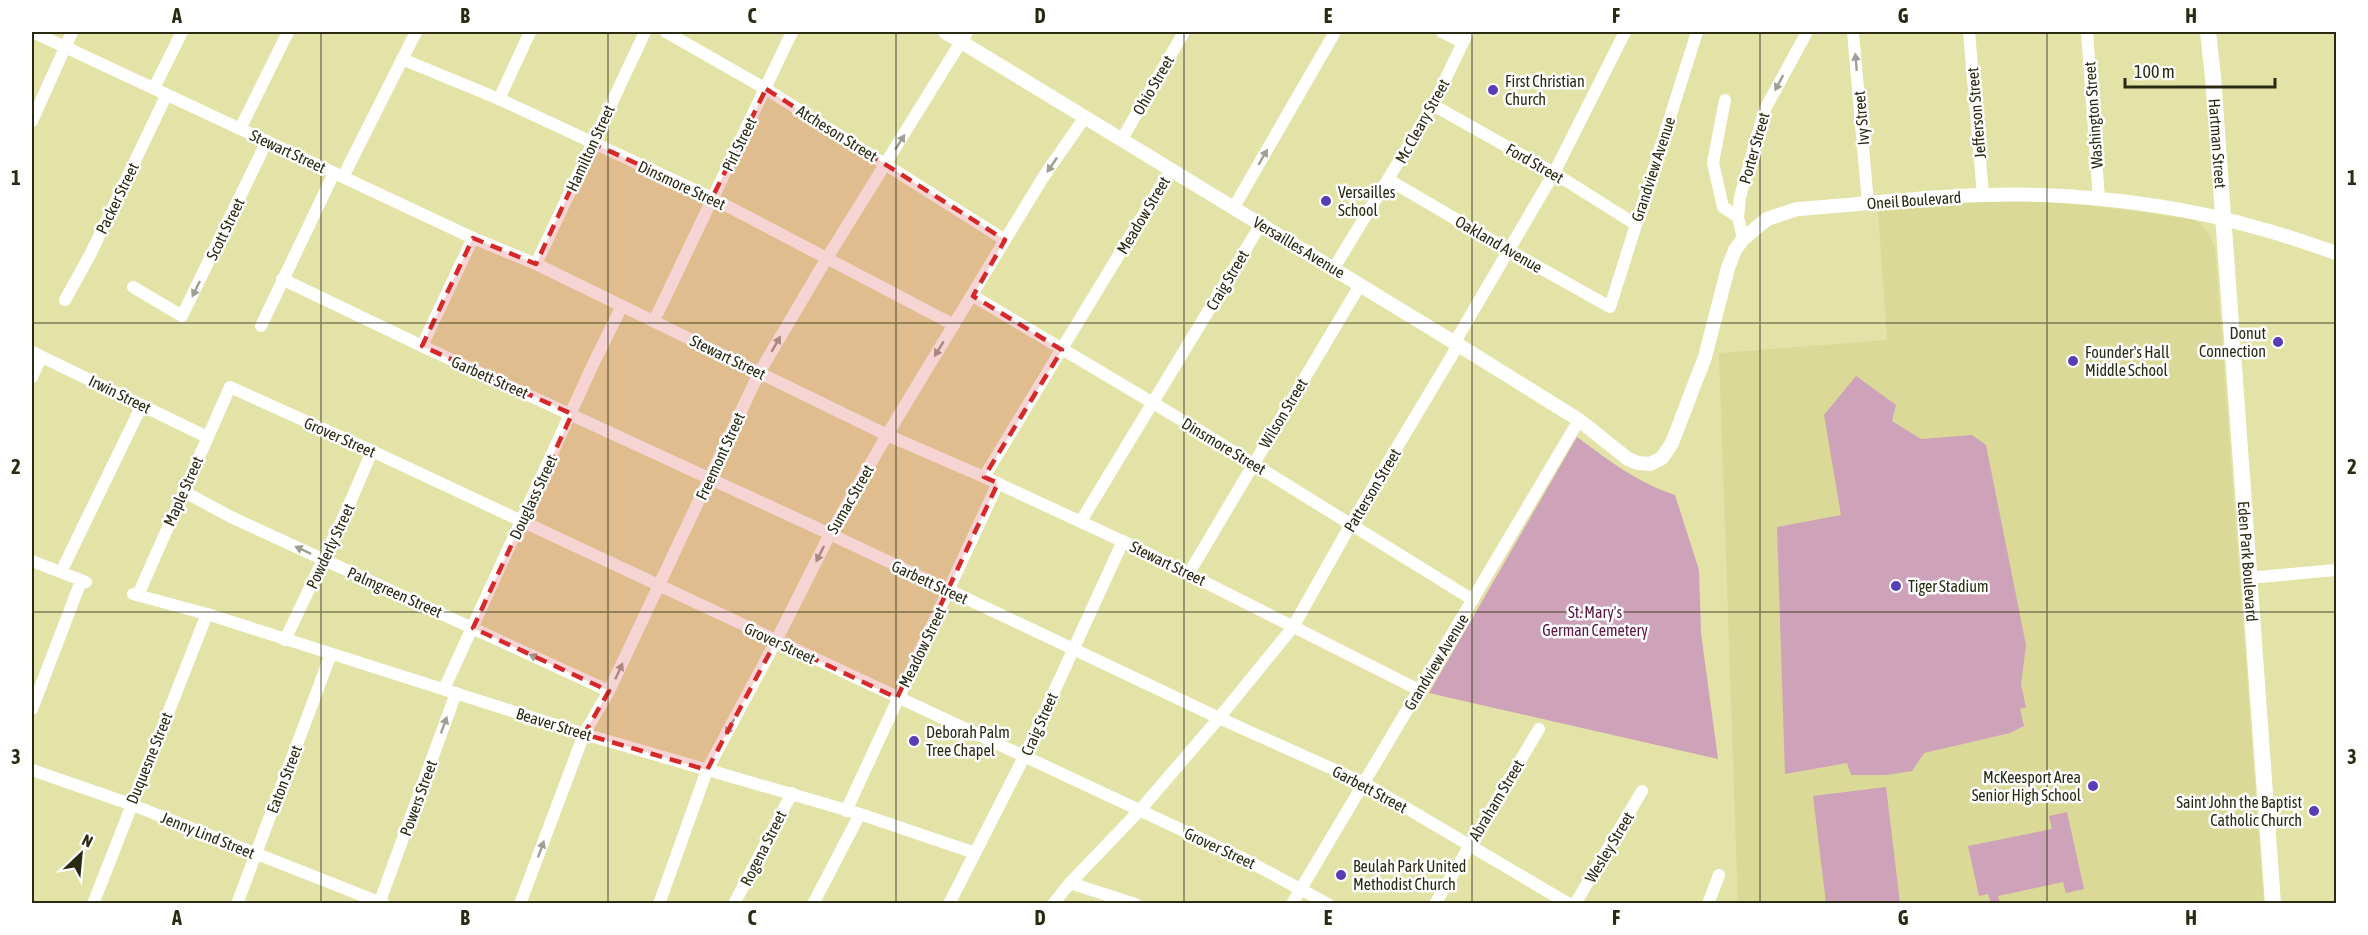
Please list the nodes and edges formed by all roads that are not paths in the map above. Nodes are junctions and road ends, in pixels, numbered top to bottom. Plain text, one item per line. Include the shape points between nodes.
1 (33, 32) edge
2 (72, 32) edge
3 (182, 32) edge
4 (288, 32) edge
5 (416, 32) edge
6 (530, 32) edge
7 (645, 32) edge
8 (666, 32) edge
9 (792, 32) edge
10 (945, 32) edge
11 (1184, 32) edge
12 (1335, 32) edge
13 (1443, 32) edge
14 (1625, 32) edge
15 (1697, 32) edge
16 (1807, 32) edge
17 (1854, 32) edge
18 (1969, 32) edge
19 (2087, 32) edge
20 (2208, 32) edge
21 (964, 37) edge
22 (1466, 37) edge
23 (64, 46) junction
24 (402, 59) junction
25 (154, 88) junction
26 (766, 89) junction
27 (166, 96) junction
28 (499, 99) junction
29 (1725, 100) dead end
30 (1433, 105) junction
31 (1085, 117) junction
32 (32, 121) edge
33 (240, 129) junction
34 (1122, 139) junction
35 (267, 141) junction
36 (592, 143) junction
37 (886, 164) junction
38 (1171, 169) junction
39 (1554, 173) junction
40 (338, 175) junction
41 (1389, 180) junction
42 (1983, 195) junction
43 (712, 198) junction
44 (2099, 199) junction
45 (1868, 204) junction
46 (1234, 207) junction
47 (1738, 217) junction
48 (2223, 220) junction
49 (1261, 224) junction
50 (1635, 224) junction
51 (473, 238) junction
52 (1743, 239) junction
53 (1005, 240) junction
54 (1510, 251) junction
55 (2337, 253) edge
56 (826, 258) junction
57 (536, 264) junction
58 (1334, 268) junction
59 (282, 279) junction
60 (1360, 285) junction
61 (133, 287) dead end
62 (973, 296) junction
63 (66, 300) dead end
64 (622, 306) junction
65 (1610, 307) joint
66 (654, 321) junction
67 (954, 325) junction
68 (261, 326) dead end
69 (1456, 343) junction
70 (422, 346) junction
71 (1062, 350) junction
72 (36, 354) edge
73 (759, 373) junction
74 (32, 377) edge
75 (230, 387) joint
76 (1151, 402) junction
77 (142, 405) junction
78 (572, 414) junction
79 (1579, 420) junction
80 (887, 435) junction
81 (207, 437) junction
82 (372, 451) junction
83 (1253, 464) junction
84 (1650, 464) joint
85 (984, 477) junction
86 (708, 479) junction
87 (998, 483) junction
88 (183, 491) junction
89 (1081, 521) junction
90 (522, 522) junction
91 (1351, 524) junction
92 (830, 534) junction
93 (1123, 542) junction
94 (324, 560) junction
95 (32, 561) edge
96 (2337, 570) edge
97 (61, 572) junction
98 (1189, 573) junction
99 (2248, 578) junction
100 (658, 585) junction
101 (949, 591) junction
102 (136, 595) joint
103 (1473, 600) junction
104 (207, 614) junction
105 (1293, 627) junction
106 (473, 628) junction
107 (285, 640) junction
108 (776, 641) junction
109 (1073, 649) junction
110 (331, 654) junction
111 (1419, 690) junction
112 (450, 691) junction
113 (609, 691) junction
114 (897, 698) junction
115 (32, 709) edge
116 (1219, 718) junction
117 (1539, 729) dead end
118 (584, 734) junction
119 (1024, 757) junction
120 (32, 770) edge
121 (707, 770) junction
122 (1364, 783) junction
123 (1642, 791) dead end
124 (792, 793) junction
125 (130, 804) junction
126 (1140, 810) junction
127 (846, 811) junction
128 (860, 814) junction
129 (1470, 845) junction
130 (975, 853) junction
131 (255, 854) junction
132 (1719, 875) dead end
133 (1070, 883) junction
134 (1301, 887) junction
135 (93, 903) edge
136 (237, 903) edge
137 (381, 903) edge
138 (520, 903) edge
139 (659, 903) edge
140 (734, 903) edge
141 (813, 903) edge
142 (949, 903) edge
143 (1053, 903) edge
144 (1135, 903) edge
145 (1292, 903) edge
146 (1328, 903) edge
147 (1435, 903) edge
148 (1569, 903) edge
149 (1575, 903) edge
150 (1708, 903) edge
151 (2273, 903) edge

1 - 23 street, Stewart Street
2 - 23 street
3 - 25 street
4 - 33 street
5 - 24 street
6 - 28 street
7 - 36 street, Hamilton Street
8 - 26 street, Atcheson Street
9 - 26 street, Pirl Street
10 - 21 street, Versailles Avenue
11 - 34 street, Ohio Street
46 -> 12 street
13 - 22 street
14 - 39 street, Patterson Street
15 - 50 street, Grandview Avenue
16 -> 47 street, Porter Street via 1765,109
45 -> 17 street, Ivy Street
18 - 42 street, Jefferson Street
19 - 44 street, Washington Street
20 - 48 main road, Hartman Street
21 - 31 street, Versailles Avenue
37 -> 21 street, Freemont Street
22 - 30 street, Mc Cleary Street
23 - 25 street, Stewart Street
23 - 32 street
24 - 28 street, Dinsmore Street
24 - 40 street
25 - 27 street, Stewart Street
26 - 37 street, Atcheson Street
26 - 43 street, Pirl Street
27 - 33 street, Stewart Street
27 - 63 street, Packer Street
28 - 36 street, Dinsmore Street
29 - 47 street via 1713,164 1723,207
30 - 39 street, Ford Street
30 - 41 street, Mc Cleary Street
31 - 34 street, Versailles Avenue
31 -> 53 street, Sumac Street
33 - 35 street, Stewart Street
34 - 38 street, Versailles Avenue
35 - 40 street, Stewart Street
35 -> 61 street, Scott Street via 182,316
36 - 43 street, Dinsmore Street
36 - 57 street, Hamilton Street
37 - 53 street, Atcheson Street
37 - 56 street, Freemont Street
38 - 46 street, Versailles Avenue
38 - 71 street, Meadow Street
39 - 50 street, Ford Street
39 - 54 street, Patterson Street
40 - 51 street, Stewart Street
40 - 59 street
41 - 54 street, Oakland Avenue
41 - 58 street, Mc Cleary Street
42 - 44 street, Oneil Boulevard
42 - 45 street, Oneil Boulevard
43 - 56 street, Dinsmore Street
43 - 66 street, Pirl Street
44 - 48 street, Oneil Boulevard
45 - 52 street, Oneil Boulevard via 1797,208 1767,219
46 - 49 street, Versailles Avenue
47 - 52 street, Porter Street
48 - 55 street, Oneil Boulevard
48 - 99 main road, Eden Park Boulevard
49 - 58 street, Versailles Avenue
49 - 76 street, Craig Street
50 - 65 street, Grandview Avenue
51 - 57 street, Stewart Street
51 - 70 street
52 - 84 street, Oneil Boulevard via 1728,268 1705,357 1672,443 1662,459
53 - 62 street, Sumac Street
54 - 65 street, Oakland Avenue
54 - 69 street, Patterson Street
56 - 67 street, Dinsmore Street
73 -> 56 street, Freemont Street
57 - 64 street, Stewart Street
58 - 60 street, Versailles Avenue
59 - 68 street
59 - 70 street, Garbett Street
60 - 69 street, Versailles Avenue
60 - 83 street, Wilson Street
62 - 67 street, Sumac Street
62 - 71 street, Dinsmore Street
64 - 66 street, Stewart Street
64 - 78 street, Douglass Street
66 - 73 street, Stewart Street
67 -> 80 street, Sumac Street
69 - 79 street, Versailles Avenue
69 - 91 street, Patterson Street via 1421,410
70 - 78 street, Garbett Street
71 - 76 street, Dinsmore Street
71 - 85 street, Meadow Street
72 - 74 street
72 - 77 street, Irwin Street
73 - 80 street, Stewart Street
73 - 86 street, Freemont Street
75 - 81 street, Maple Street
75 - 82 street, Grover Street
76 - 83 street, Dinsmore Street
76 - 89 street, Craig Street
77 - 81 street, Irwin Street
77 - 97 street
78 - 86 street, Garbett Street
78 - 90 street, Douglass Street
79 - 84 street, Versailles Avenue via 1628,459
79 - 103 street, Grandview Avenue
80 - 85 street, Stewart Street
80 - 92 street, Sumac Street
81 - 88 street, Maple Street
82 - 90 street, Grover Street
82 - 94 street, Powderly Street
83 - 91 street, Dinsmore Street
83 - 98 street, Wilson Street
85 - 87 street, Stewart Street
86 - 92 street, Garbett Street
86 - 100 street, Freemont Street
87 - 89 street, Stewart Street
87 - 101 street, Meadow Street
94 -> 88 street, Palmgreen Street
88 - 102 street, Maple Street
89 - 93 street, Stewart Street
90 - 100 street, Grover Street
90 - 106 street, Douglass Street
91 - 103 street, Dinsmore Street
91 - 105 street, Patterson Street
92 - 101 street, Garbett Street
92 -> 108 street, Sumac Street
93 - 98 street, Stewart Street
93 - 109 street, Craig Street
94 - 106 street, Palmgreen Street
94 - 107 street, Powderly Street
95 - 97 street
96 - 99 street
97 - 115 street via 84,582
98 - 105 street, Stewart Street
99 - 151 main road, Eden Park Boulevard
100 - 108 street, Grover Street
113 -> 100 street, Freemont Street
101 - 109 street, Garbett Street
101 - 114 street, Meadow Street
102 - 104 street, Beaver Street
103 - 111 street, Grandview Avenue
104 - 107 street, Beaver Street
104 - 125 street, Duquesne Street
105 - 111 street, Stewart Street
105 - 116 street, Patterson Street
106 - 112 street, Douglass Street
113 -> 106 street, Palmgreen Street
107 - 110 street, Beaver Street
108 - 114 street, Grover Street
108 -> 121 street, Sumac Street
109 - 116 street, Garbett Street
109 - 119 street, Craig Street
110 - 112 street, Beaver Street
110 - 131 street, Eaton Street
111 - 122 street, Grandview Avenue
112 - 118 street, Beaver Street
137 -> 112 street, Powers Street
113 - 118 street, Freemont Street
114 - 119 street, Grover Street
114 - 127 street, Meadow Street
116 - 122 street, Garbett Street
116 - 126 street, Patterson Street
117 - 129 street, Abraham Street
118 - 121 street, Beaver Street
138 -> 118 street, Freemont Street
119 - 126 street, Grover Street
119 - 130 street, Craig Street
120 - 125 street, Jenny Lind Street
121 - 124 street, Beaver Street
121 - 139 street, Sumac Street
122 - 129 street, Garbett Street
122 - 134 street, Grandview Avenue
123 - 149 street, Wesley Street
124 - 127 street, Beaver Street
124 - 140 street, Rogena Street
125 - 131 street, Jenny Lind Street
125 - 135 street, Duquesne Street
126 - 133 street, Patterson Street
126 - 134 street, Grover Street
127 - 128 street, Beaver Street
128 - 130 street, Beaver Street
128 - 141 street
129 - 147 street, Abraham Street
129 - 148 street, Garbett Street
130 - 142 street, Craig Street
131 - 136 street, Eaton Street
131 - 137 street, Jenny Lind Street
132 - 150 street
133 - 143 street, Patterson Street
133 - 144 street
134 - 145 street, Grandview Avenue
134 - 146 street, Grover Street

